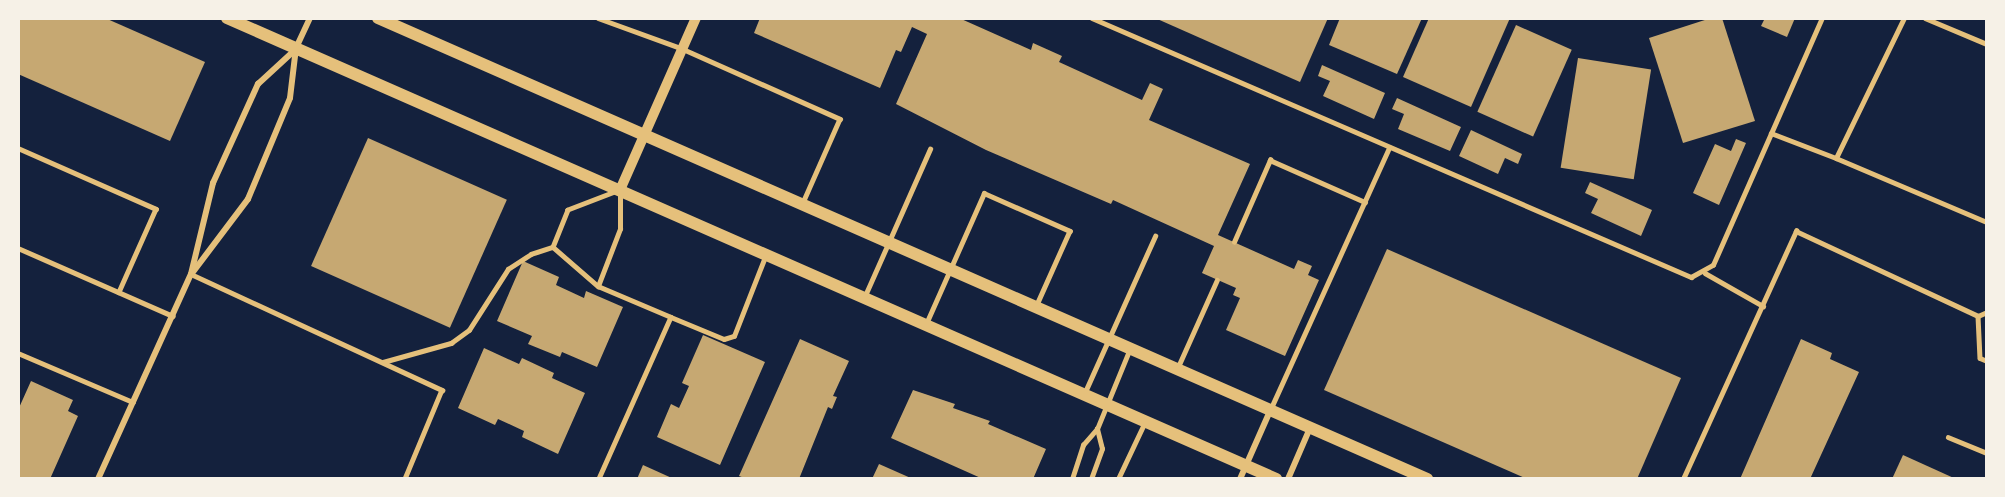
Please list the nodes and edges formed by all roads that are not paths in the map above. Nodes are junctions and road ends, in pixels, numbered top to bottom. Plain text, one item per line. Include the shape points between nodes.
1 (228, 18) edge
2 (310, 18) edge
3 (378, 18) edge
4 (598, 18) edge
5 (696, 18) edge
6 (1092, 18) edge
7 (1822, 18) edge
8 (1904, 18) edge
9 (1925, 18) edge
10 (1987, 44) edge
11 (296, 48) junction
12 (683, 49) junction
13 (1771, 133) junction
14 (645, 135) junction
15 (18, 148) edge
16 (1389, 148) junction
17 (930, 149) dead end
18 (1836, 158) junction
19 (620, 190) junction
20 (1365, 202) junction
21 (802, 205) junction
22 (1987, 222) edge
23 (1155, 236) dead end
24 (1234, 242) dead end
25 (888, 243) junction
26 (553, 247) junction
27 (18, 248) edge
28 (766, 255) junction
29 (949, 269) junction
30 (1705, 273) junction
31 (191, 274) junction
32 (1217, 280) dead end
33 (598, 286) junction
34 (119, 292) junction
35 (864, 298) junction
36 (1763, 306) junction
37 (1036, 307) junction
38 (1987, 312) edge
39 (1978, 315) junction
40 (173, 316) junction
41 (671, 317) junction
42 (926, 325) junction
43 (1109, 339) junction
44 (1130, 348) junction
45 (18, 353) edge
46 (1987, 361) edge
47 (383, 362) junction
48 (1177, 369) junction
49 (1084, 395) junction
50 (133, 402) junction
51 (1105, 404) junction
52 (1270, 411) junction
53 (1145, 421) junction
54 (1310, 428) junction
55 (1097, 429) junction
56 (1948, 437) dead end
57 (1987, 453) edge
58 (1246, 466) junction
59 (98, 479) edge
60 (405, 479) edge
61 (599, 479) edge
62 (1072, 479) edge
63 (1091, 479) edge
64 (1118, 479) edge
65 (1240, 479) edge
66 (1276, 479) edge
67 (1288, 479) edge
68 (1427, 479) edge
69 (1683, 479) edge

1 - 11 main road
2 - 11 street
3 - 14 main road
4 - 12 lane
5 - 12 street
6 - 16 lane
7 - 13 lane
8 - 18 lane
9 - 10 lane
11 - 19 main road
11 - 31 street via 290,98 248,199
11 - 31 street via 258,84 213,183
12 - 14 street
12 - 21 lane via 840,119
13 - 18 lane
13 - 30 lane via 1713,265
14 - 19 street
14 - 21 main road
15 - 34 lane via 156,209
16 - 20 lane
16 - 30 lane via 1674,273 1690,277
17 - 25 lane
18 - 22 lane
19 - 26 lane via 568,210
19 - 28 main road
19 - 33 lane via 620,229
20 - 24 lane via 1270,160
20 - 52 lane
21 - 25 main road
23 - 43 lane
25 - 29 main road
25 - 35 lane
26 - 33 lane
26 - 47 lane via 531,254 508,269 469,330 451,343
27 - 34 lane
28 - 35 main road
28 - 41 lane via 734,336 723,339
29 - 37 main road
29 - 37 lane via 984,193 1070,231
29 - 42 lane
30 - 36 lane
31 - 40 street
31 - 47 lane
32 - 48 lane
33 - 41 lane
34 - 40 lane
35 - 42 main road
36 - 39 lane via 1796,231
36 - 69 lane
37 - 43 main road
38 - 39 lane
39 - 46 lane via 1980,358
40 - 50 street
41 - 61 lane
42 - 49 main road
43 - 44 main road
43 - 49 lane
44 - 48 main road
44 - 51 lane
45 - 50 lane
47 - 60 lane via 442,390
48 - 52 main road
49 - 51 main road
50 - 59 street
51 - 53 main road
51 - 55 lane
52 - 54 main road
52 - 58 street
53 - 58 main road
53 - 64 lane
54 - 67 street
54 - 68 main road
55 - 62 lane via 1083,445
55 - 63 lane via 1102,449
56 - 57 lane
58 - 65 street
58 - 66 main road

